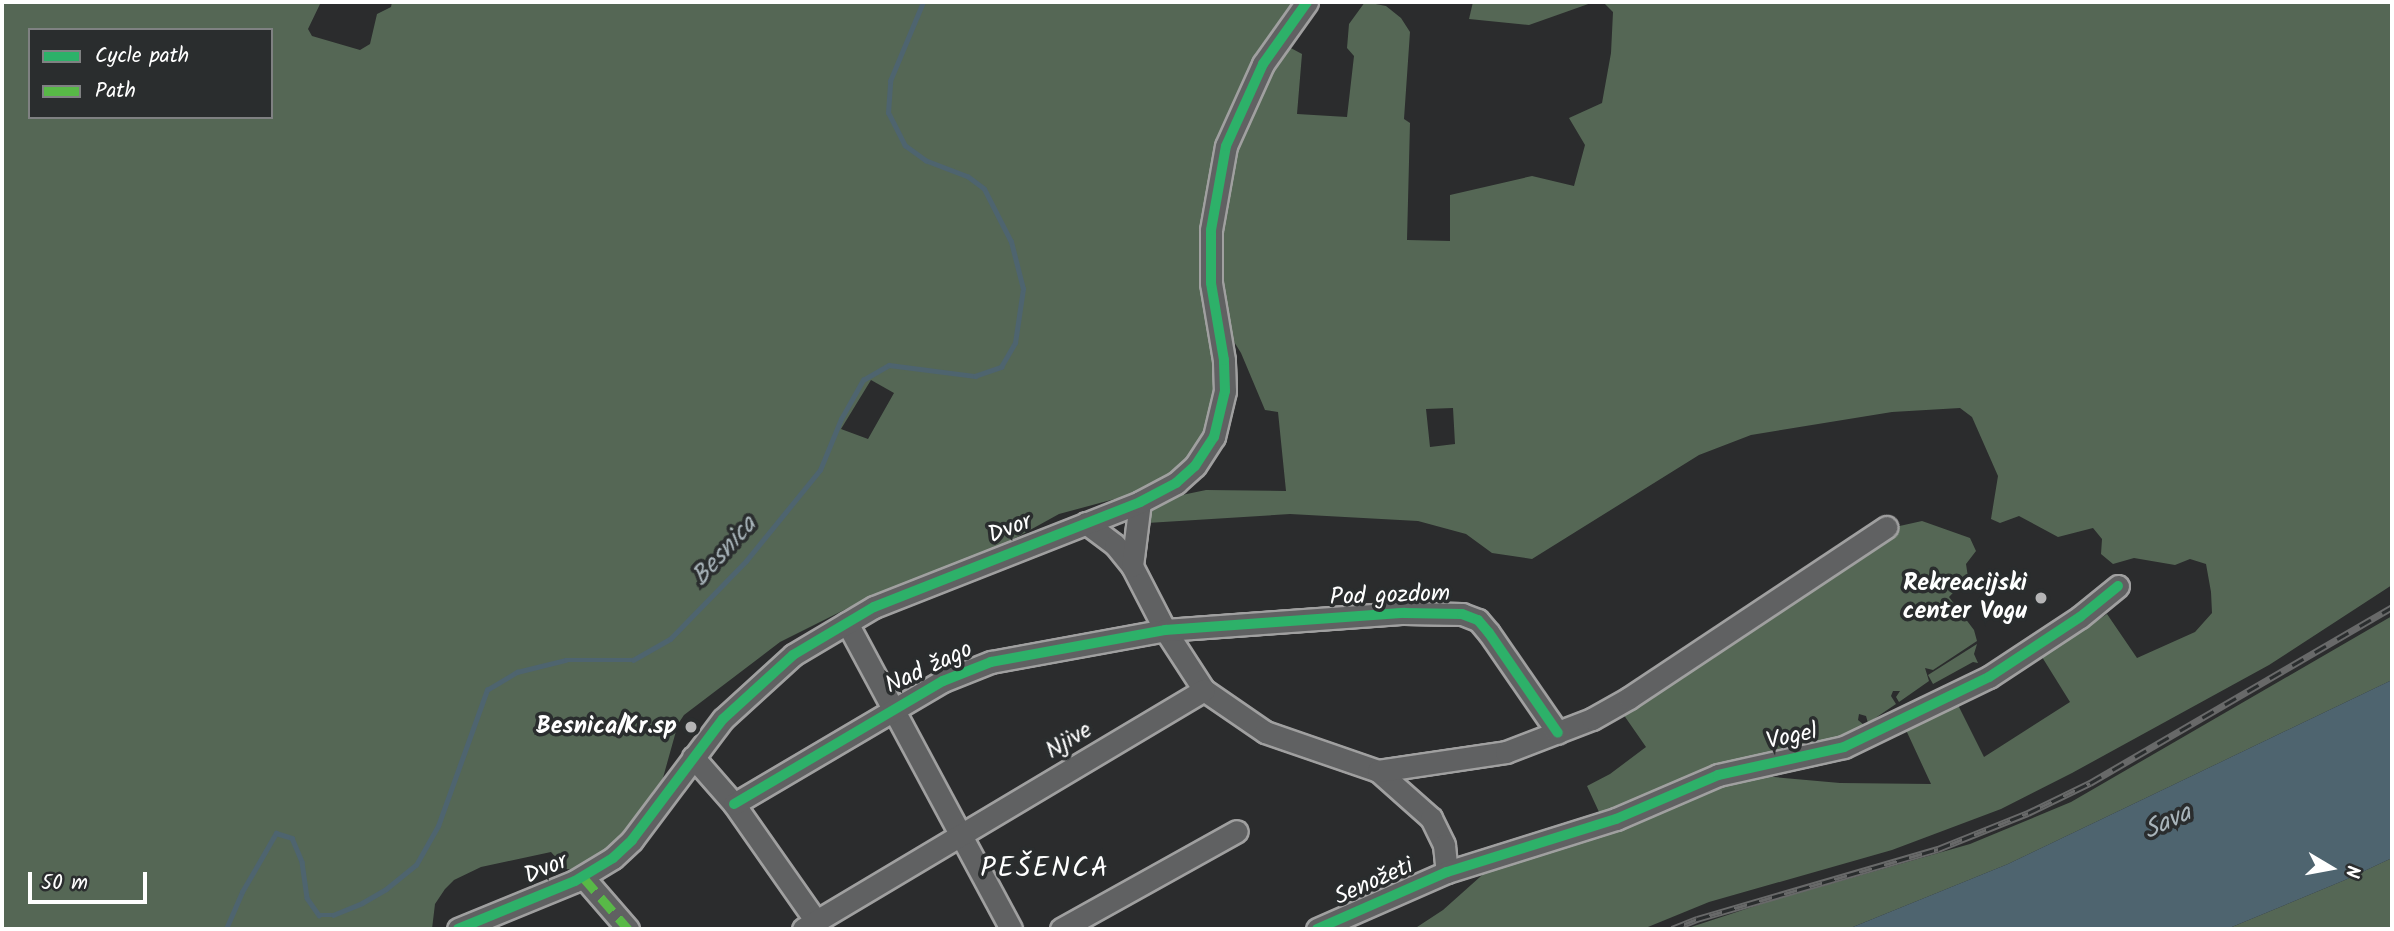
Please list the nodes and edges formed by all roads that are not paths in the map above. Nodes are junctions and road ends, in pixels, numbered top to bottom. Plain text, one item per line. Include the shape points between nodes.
1 (1307, 2) edge
2 (1140, 502) junction
3 (1087, 523) junction
4 (1886, 527) dead end
5 (1132, 566) junction
6 (2118, 586) dead end
7 (847, 624) junction
8 (1165, 630) junction
9 (1204, 690) junction
10 (891, 709) junction
11 (1558, 733) junction
12 (693, 757) junction
13 (1378, 771) junction
14 (734, 804) junction
15 (1237, 831) dead end
16 (961, 836) junction
17 (1447, 872) junction
18 (579, 879) junction
19 (809, 925) edge
20 (458, 929) edge
21 (495, 929) edge
22 (628, 929) edge
23 (1010, 929) edge
24 (1061, 929) edge
25 (1317, 929) edge

1 - 2 street, Dvor via 1263,64 1226,146 1211,230 1211,283 1225,391 1214,437 1195,466 1176,483
2 - 3 street, Dvor
2 - 5 street
3 - 5 street
3 - 7 street, Dvor via 911,592
4 - 11 street via 1629,698
5 - 8 street
6 - 17 street, Vogel via 1989,677 1853,743 1718,775 1616,819
7 - 10 street, Nad žago
7 - 12 street, Dvor via 780,666 723,719
8 - 9 street
8 - 10 street, Nad žago via 991,662
8 - 11 street, Pod gozdom via 1404,613 1462,614 1478,620 1489,632
9 - 13 street via 1265,732
9 - 16 street, Njive
10 - 14 street, Nad žago
10 - 16 street, Nad žago
11 - 13 street via 1495,755
12 - 14 street
12 - 18 street, Dvor via 632,840
13 - 17 street via 1431,818 1444,845
14 - 19 street
15 - 24 street
16 - 19 street, Njive
16 - 23 street
17 - 25 street, Senožeti
18 - 20 street, Dvor
18 - 21 street via 560,902
18 - 22 street

